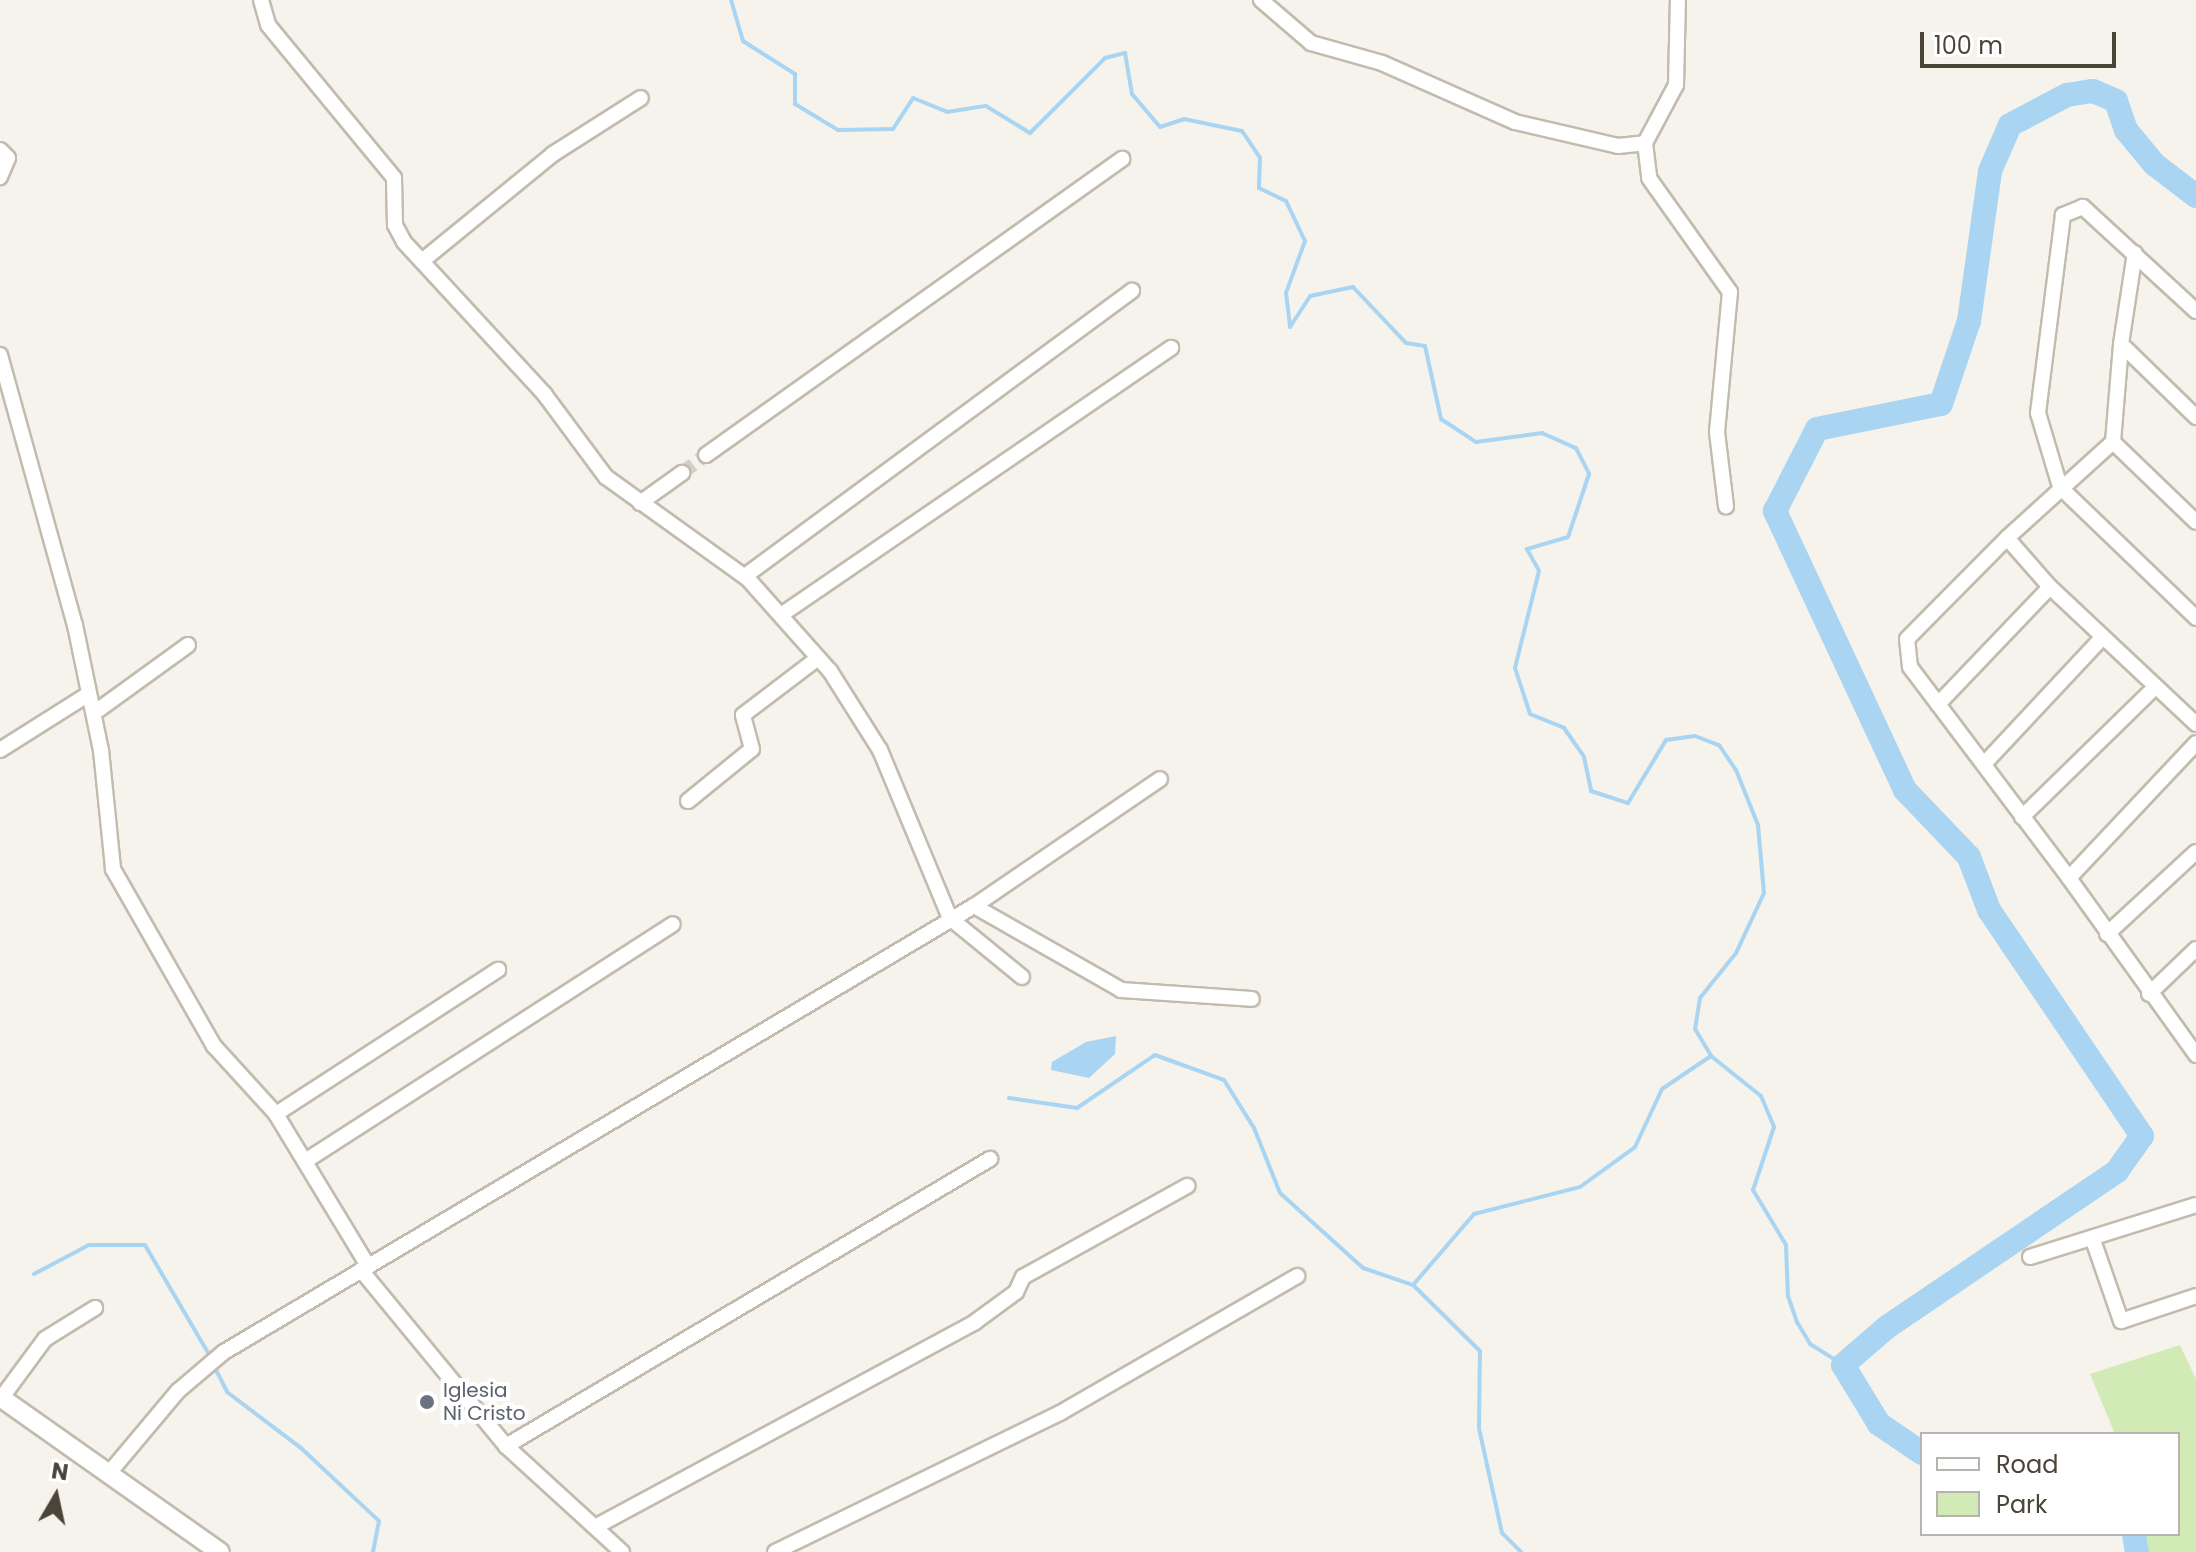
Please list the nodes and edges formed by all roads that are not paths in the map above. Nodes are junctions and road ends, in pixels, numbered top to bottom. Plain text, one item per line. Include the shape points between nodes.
1 (261, 0) edge
2 (1261, 0) edge
3 (1678, 0) edge
4 (641, 98) dead end
5 (1645, 143) junction
6 (0, 150) edge
7 (1122, 159) dead end
8 (0, 177) edge
9 (2135, 253) junction
10 (422, 261) junction
11 (1132, 291) dead end
12 (2196, 311) edge
13 (2121, 344) junction
14 (1171, 348) dead end
15 (0, 355) edge
16 (2196, 417) edge
17 (2113, 442) junction
18 (706, 455) tunnel mouth
19 (682, 473) tunnel mouth
20 (2060, 487) junction
21 (640, 503) junction
22 (1726, 506) dead end
23 (2196, 522) edge
24 (2007, 538) junction
25 (745, 576) junction
26 (2050, 587) junction
27 (781, 615) junction
28 (2196, 618) edge
29 (2100, 640) junction
30 (188, 645) dead end
31 (818, 658) junction
32 (2154, 688) junction
33 (87, 695) junction
34 (1938, 704) junction
35 (94, 713) junction
36 (2196, 724) edge
37 (2196, 743) edge
38 (0, 750) edge
39 (1984, 764) junction
40 (1160, 779) dead end
41 (688, 801) dead end
42 (2022, 817) junction
43 (2196, 852) edge
44 (2069, 878) junction
45 (974, 906) junction
46 (950, 918) junction
47 (673, 924) dead end
48 (2107, 934) junction
49 (2196, 949) edge
50 (498, 970) dead end
51 (1022, 977) dead end
52 (2149, 994) junction
53 (1252, 999) dead end
54 (2195, 1051) edge
55 (276, 1114) junction
56 (990, 1159) dead end
57 (307, 1160) junction
58 (1187, 1186) dead end
59 (2196, 1205) edge
60 (2093, 1240) junction
61 (2030, 1257) dead end
62 (364, 1268) junction
63 (1297, 1276) dead end
64 (2196, 1296) edge
65 (95, 1308) dead end
66 (0, 1399) edge
67 (506, 1446) junction
68 (110, 1472) junction
69 (595, 1527) junction
70 (220, 1552) edge
71 (622, 1552) edge
72 (775, 1552) edge

1 - 10 street via 268,25 394,178 395,225
2 - 5 street via 1311,43 1382,63 1515,122 1602,145
3 - 5 street via 1676,85
4 - 10 street via 553,154
5 - 22 street via 1649,178 1730,292 1717,432
6 - 8 street via 8,158
7 - 18 street
9 - 12 street
9 - 13 street
9 - 20 street via 2083,207 2063,215 2038,413
10 - 21 street via 545,395 606,477
11 - 25 street
13 - 16 street
13 - 17 street
14 - 27 street
15 - 33 street
17 - 20 street
17 - 23 street
19 - 21 street
20 - 24 street
20 - 28 street
21 - 25 street
24 - 26 street
24 - 34 street via 1907,639 1910,667
25 - 27 street
26 - 29 street
26 - 34 street
27 - 31 street
29 - 32 street
29 - 39 street
30 - 35 street
31 - 41 street via 743,715 752,749
31 - 46 street via 880,750
32 - 36 street
32 - 42 street
33 - 35 street
33 - 38 street
34 - 39 street
35 - 55 street via 113,869 214,1046
37 - 44 street
39 - 42 street
40 - 45 street
42 - 44 street
43 - 48 street
44 - 48 street
45 - 46 street
45 - 53 street via 1121,990
46 - 51 street
46 - 62 street
47 - 57 street
48 - 52 street
49 - 52 street
50 - 55 street
52 - 54 street
55 - 57 street
56 - 67 street
57 - 62 street
58 - 69 street via 1023,1277 1016,1292 975,1322
59 - 60 street
60 - 61 street
60 - 64 street via 2121,1321
62 - 67 street
62 - 68 street via 205,1367
63 - 72 street via 1033,1428
65 - 66 street via 45,1339
66 - 68 street
67 - 69 street
68 - 70 street
69 - 71 street

